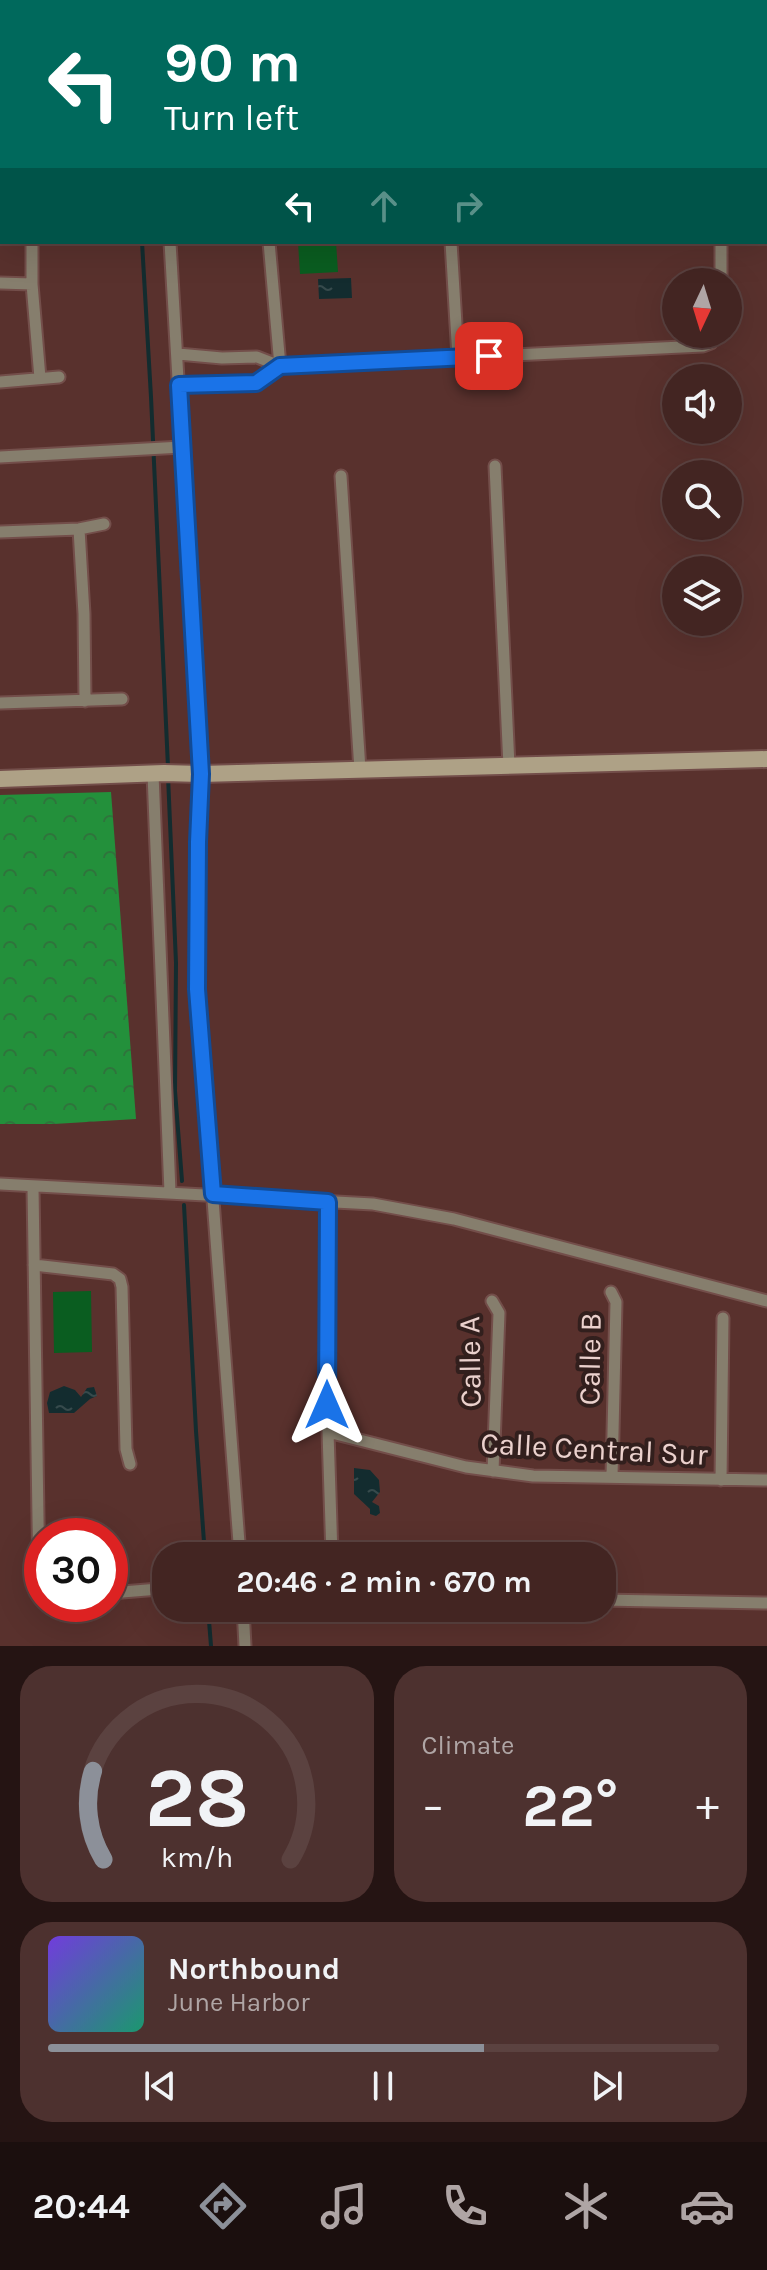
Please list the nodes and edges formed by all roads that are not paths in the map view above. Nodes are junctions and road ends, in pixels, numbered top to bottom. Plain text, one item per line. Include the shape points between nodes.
1 (32, 244) edge
2 (170, 244) edge
3 (269, 244) edge
4 (451, 244) edge
5 (721, 244) edge
6 (721, 268) edge
7 (0, 283) edge
8 (32, 284) junction
9 (662, 348) edge
10 (178, 354) junction
11 (458, 357) junction
12 (280, 366) junction
13 (59, 377) dead end
14 (40, 378) junction
15 (0, 382) edge
16 (179, 385) junction
17 (182, 447) junction
18 (0, 457) edge
19 (495, 466) dead end
20 (341, 476) dead end
21 (104, 524) dead end
22 (79, 529) junction
23 (0, 532) edge
24 (122, 699) dead end
25 (85, 701) junction
26 (0, 703) edge
27 (767, 759) edge
28 (509, 766) junction
29 (360, 770) junction
30 (158, 773) junction
31 (201, 774) junction
32 (0, 779) edge
33 (0, 1184) edge
34 (33, 1187) junction
35 (170, 1192) junction
36 (213, 1194) junction
37 (328, 1202) junction
38 (34, 1265) junction
39 (611, 1292) dead end
40 (492, 1301) dead end
41 (767, 1301) edge
42 (723, 1318) dead end
43 (328, 1432) junction
44 (130, 1464) dead end
45 (493, 1471) junction
46 (612, 1476) junction
47 (721, 1480) junction
48 (767, 1480) edge
49 (38, 1518) edge
50 (239, 1542) edge
51 (332, 1542) edge
52 (152, 1590) edge
53 (128, 1592) edge
54 (616, 1600) edge
55 (767, 1603) edge
56 (244, 1622) edge
57 (245, 1646) edge

1 - 8 street
2 - 10 street
3 - 12 street
4 - 11 street
5 - 6 street
7 - 8 street
8 - 14 street
9 - 11 street
10 - 12 street via 257,357
10 - 16 street
11 - 12 street
12 - 16 street via 256,383
13 - 14 street
14 - 15 street
16 - 17 street
17 - 18 street
17 - 31 street
19 - 28 street
20 - 29 street
21 - 22 street
22 - 23 street
22 - 25 street
24 - 25 street
25 - 26 street
27 - 28 street
28 - 29 street
29 - 31 street
30 - 31 street
30 - 32 street
30 - 35 street
31 - 36 street via 197,989
33 - 34 street
34 - 35 street
34 - 38 street
35 - 36 street
36 - 37 street
36 - 50 street
37 - 41 street via 373,1204 454,1219
37 - 43 street
38 - 44 street via 120,1279
38 - 49 street
39 - 46 street, Calle B via 616,1302
40 - 45 street, Calle A via 499,1313
42 - 47 street
43 - 45 street, Calle Central Sur
43 - 51 street
45 - 46 street, Calle Central Sur
46 - 47 street, Calle Central Sur
47 - 48 street, Calle Central Sur
52 - 53 street
54 - 55 street
56 - 57 street

